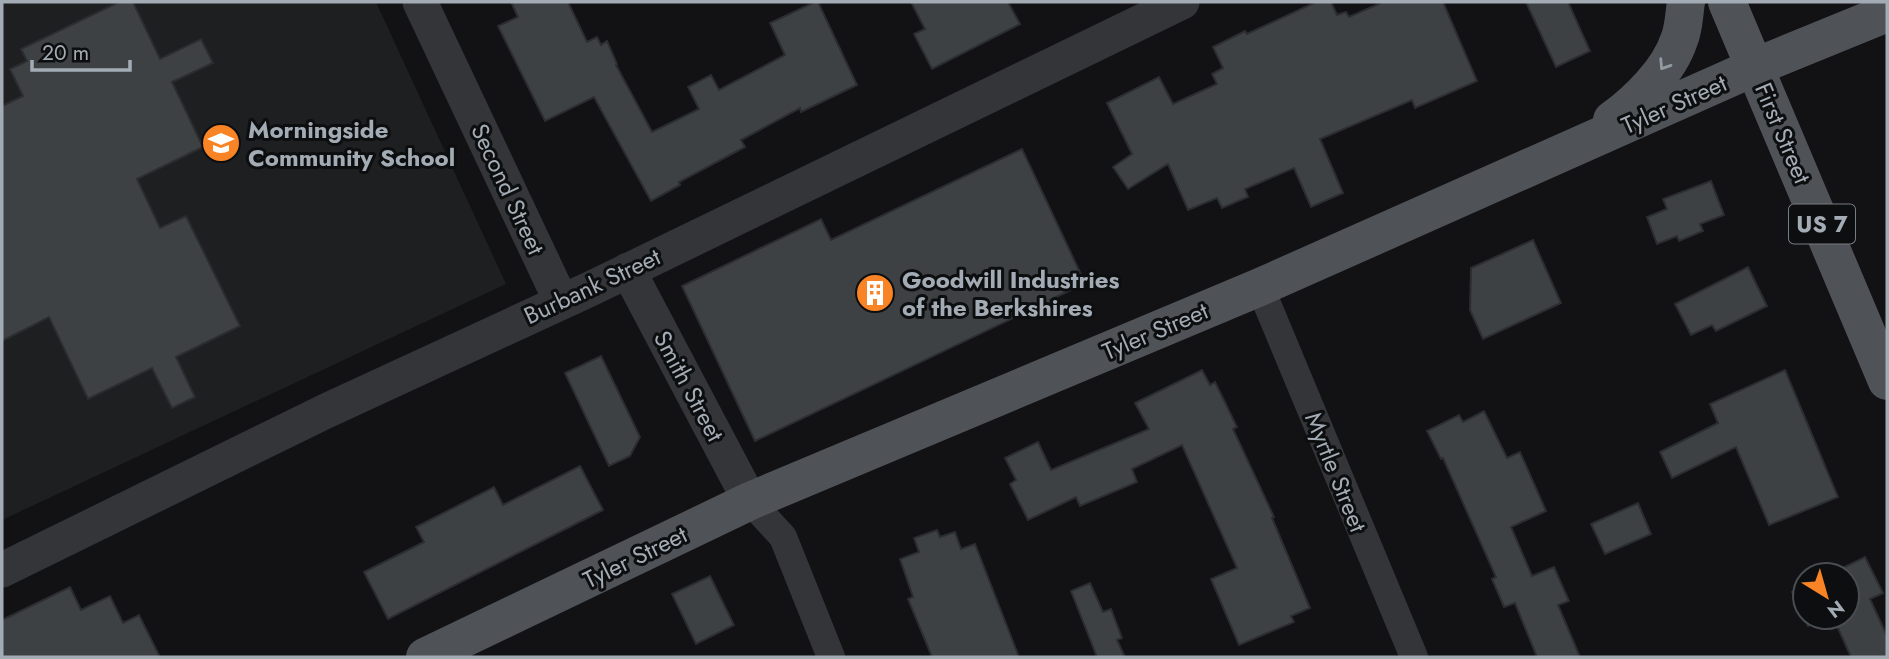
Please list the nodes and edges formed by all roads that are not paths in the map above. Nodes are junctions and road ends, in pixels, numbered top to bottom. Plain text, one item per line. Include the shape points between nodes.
1 (420, 2) edge
2 (1182, 2) edge
3 (1686, 2) edge
4 (1727, 2) edge
5 (1887, 13) edge
6 (1755, 67) junction
7 (1571, 150) junction
8 (628, 270) junction
9 (1260, 287) junction
10 (561, 301) junction
11 (1887, 382) edge
12 (750, 501) junction
13 (2, 570) edge
14 (425, 657) edge
15 (831, 657) edge
16 (1414, 657) edge

1 - 10 street, Second Street
2 - 8 street, Burbank Street
3 -> 7 main road via 1679,40 1650,86
4 - 6 main road, First Street / US 7
5 - 6 main road, Tyler Street
6 - 7 main road, Tyler Street
6 - 11 main road, First Street / US 7
7 - 9 main road, Tyler Street
8 - 10 street, Burbank Street
8 - 12 street, Smith Street
9 - 12 main road, Tyler Street
9 - 16 street, Myrtle Street
10 - 13 street, Burbank Street
12 - 14 main road, Tyler Street
12 - 15 street via 783,537

